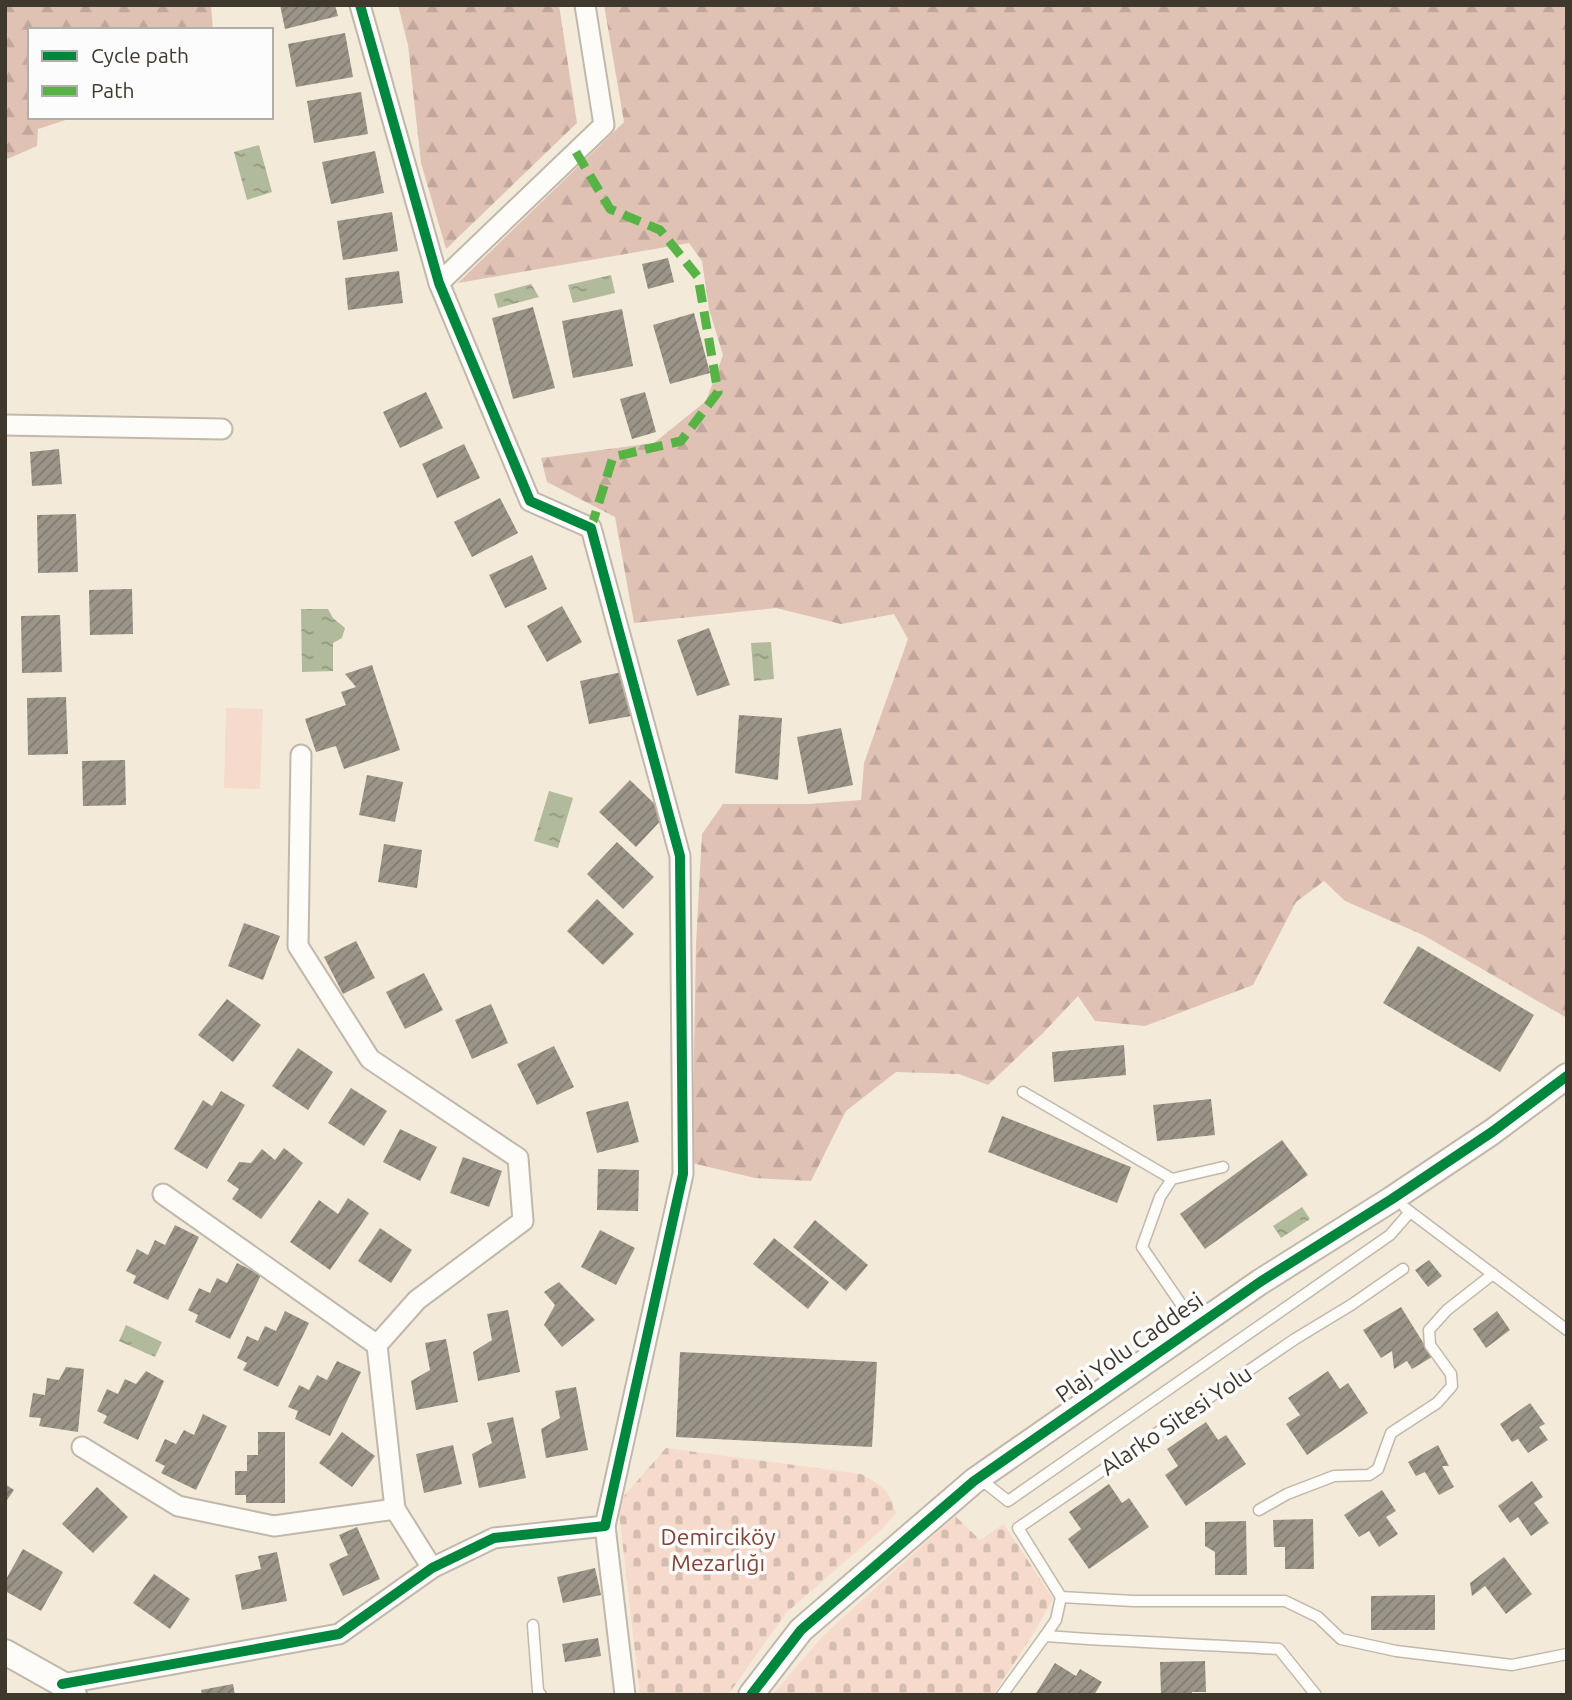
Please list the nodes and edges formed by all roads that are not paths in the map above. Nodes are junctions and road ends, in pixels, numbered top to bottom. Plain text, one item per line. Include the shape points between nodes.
1 (360, 5) edge
2 (585, 5) edge
3 (439, 283) junction
4 (5, 425) edge
5 (222, 429) dead end
6 (301, 755) dead end
7 (1567, 1076) edge
8 (1023, 1092) dead end
9 (1223, 1167) dead end
10 (1172, 1179) junction
11 (163, 1194) dead end
12 (1401, 1205) junction
13 (1403, 1269) dead end
14 (1493, 1273) junction
15 (1197, 1326) junction
16 (1567, 1330) edge
17 (377, 1345) junction
18 (82, 1447) dead end
19 (978, 1478) junction
20 (396, 1508) junction
21 (1259, 1510) dead end
22 (605, 1526) junction
23 (432, 1568) junction
24 (1060, 1597) junction
25 (533, 1625) dead end
26 (1045, 1636) junction
27 (5, 1651) edge
28 (1567, 1654) edge
29 (69, 1689) edge
30 (541, 1695) edge
31 (625, 1695) edge
32 (751, 1695) edge
33 (1002, 1695) edge
34 (1316, 1695) edge

1 - 3 street
2 - 3 street via 604,125
3 - 22 street via 530,501 591,528 680,856 683,1174
4 - 5 street
6 - 17 street via 298,946 370,1059 518,1158 523,1221 417,1300
7 - 12 street, Plaj Yolu Caddesi
8 - 10 lane
9 - 10 lane
10 - 15 lane via 1160,1197 1142,1247
11 - 17 street
12 - 14 lane
12 - 15 street, Plaj Yolu Caddesi via 1260,1282
12 - 19 lane via 1390,1235 1008,1501
13 - 24 lane, Alarko Sitesi Yolu via 1018,1528
14 - 16 lane
14 - 21 lane via 1429,1329 1430,1345 1451,1374 1452,1386 1437,1403 1391,1433 1378,1469 1369,1475 1334,1476
15 - 19 street, Plaj Yolu Caddesi
17 - 20 street
18 - 20 street via 178,1506 274,1526
19 - 32 street, Plaj Yolu Caddesi via 801,1630
20 - 23 street
22 - 23 street via 494,1538
22 - 31 street
23 - 29 street via 338,1634
24 - 26 lane via 1056,1620
24 - 28 lane via 1285,1601 1318,1617 1340,1639 1396,1651 1512,1665
25 - 30 lane
26 - 33 lane
26 - 34 lane via 1279,1650
27 - 29 street

